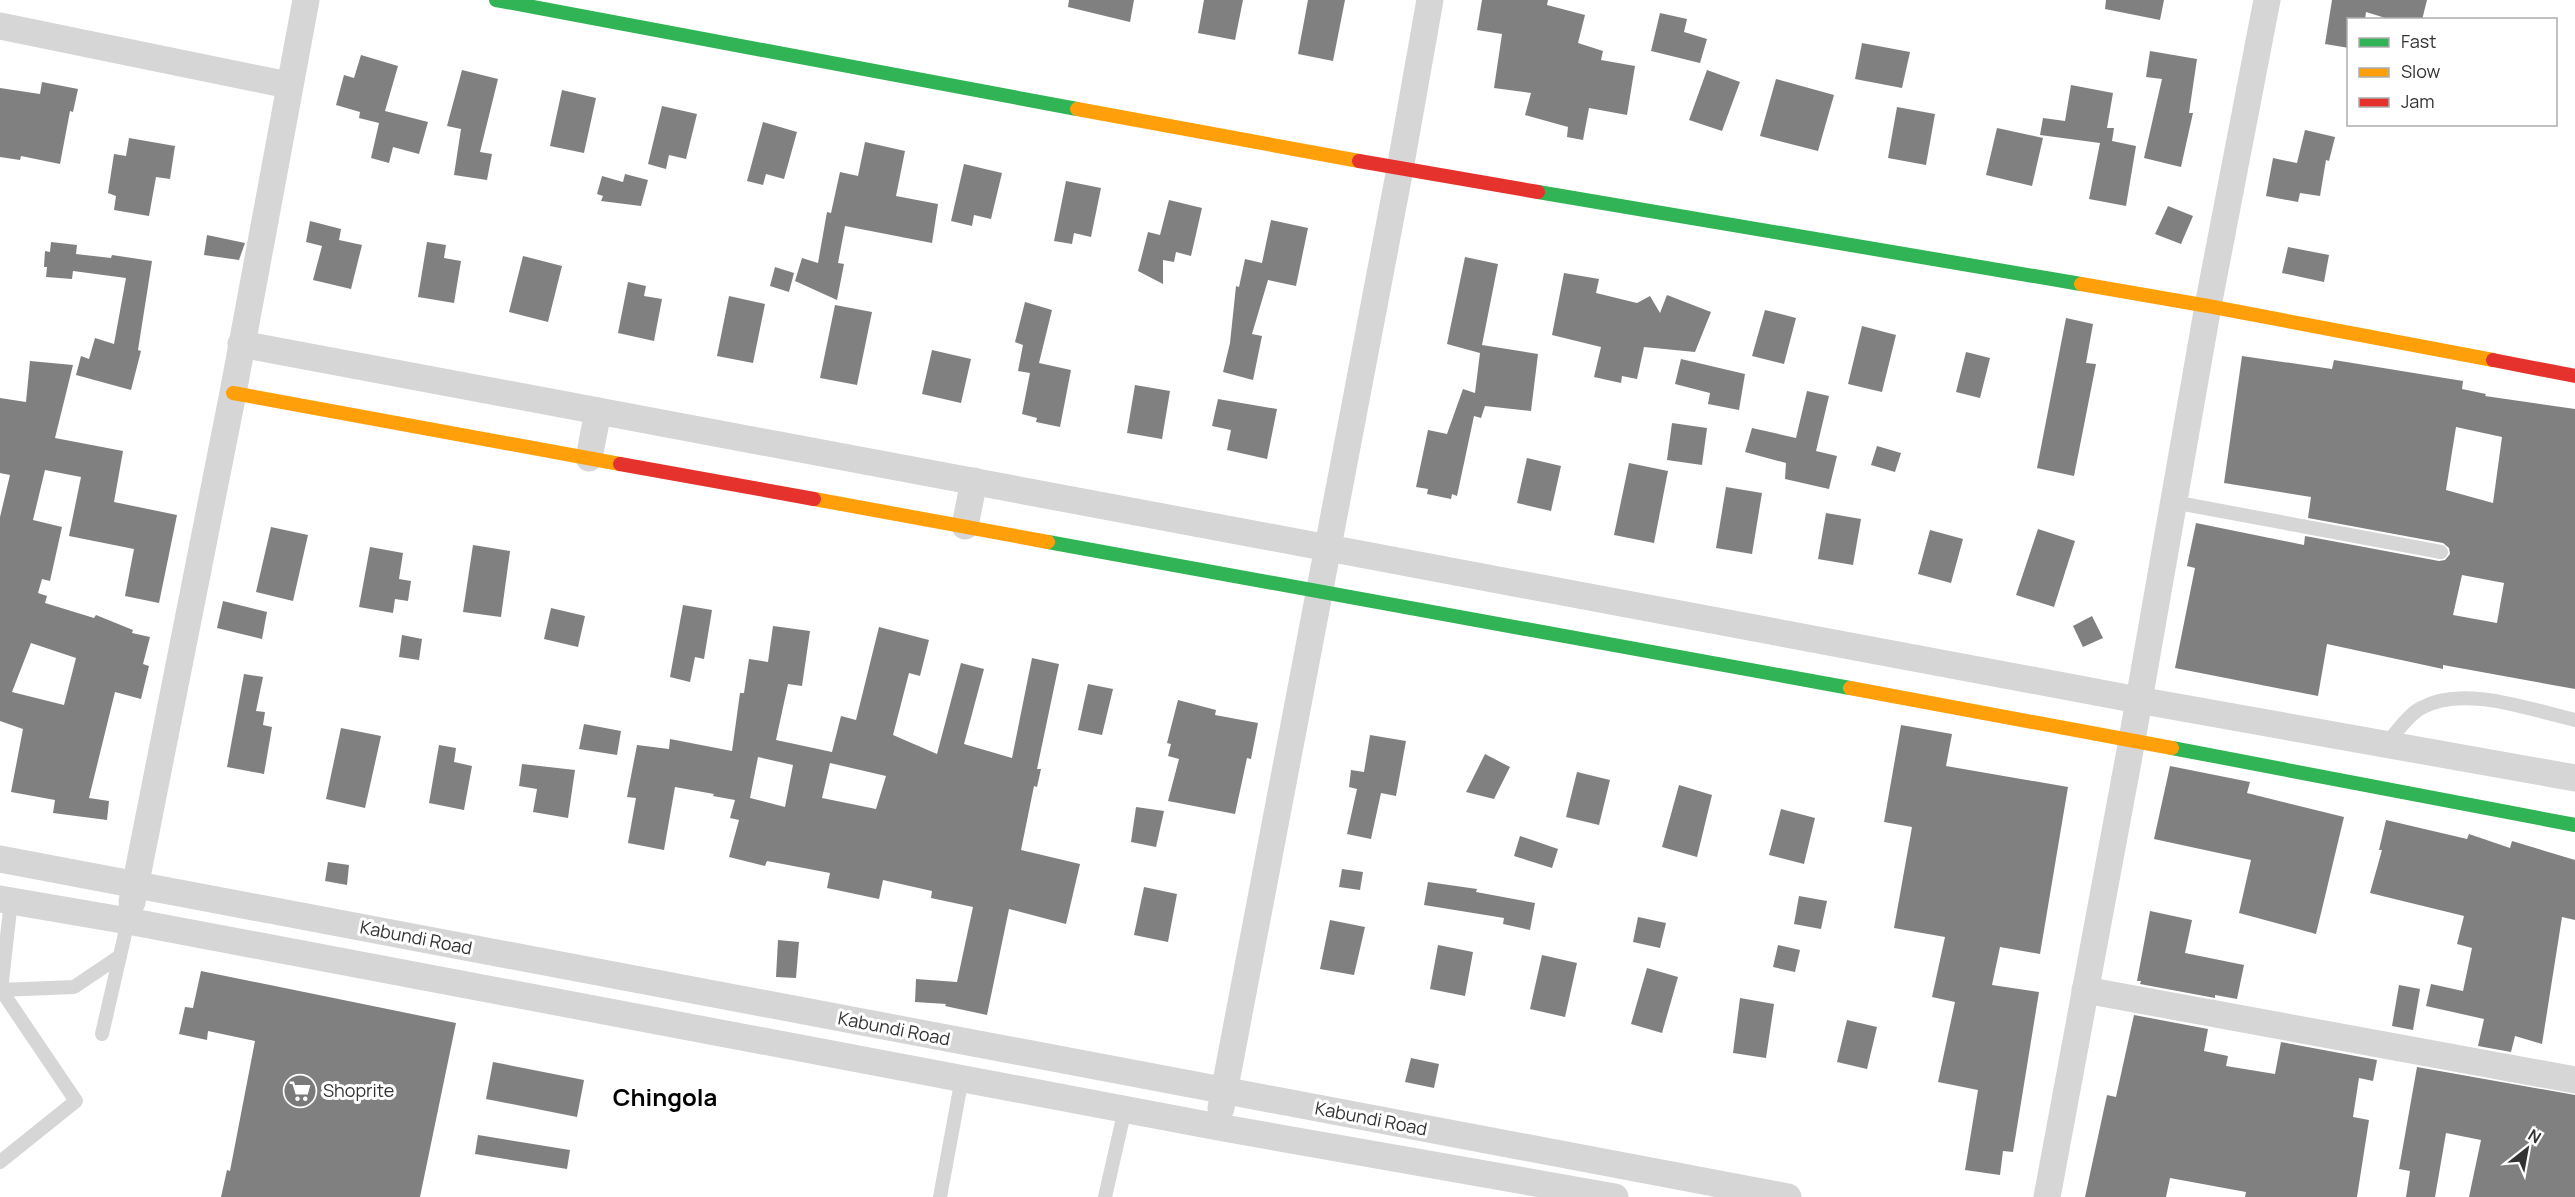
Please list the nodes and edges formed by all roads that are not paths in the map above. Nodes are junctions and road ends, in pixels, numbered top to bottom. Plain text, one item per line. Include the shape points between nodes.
1 (306, 0) edge
2 (496, 0) edge
3 (1430, 0) edge
4 (2267, 0) edge
5 (0, 26) edge
6 (288, 85) junction
7 (1400, 169) junction
8 (2208, 306) junction
9 (241, 344) junction
10 (2575, 376) edge
11 (233, 393) junction
12 (598, 411) junction
13 (589, 458) junction
14 (974, 481) junction
15 (2173, 502) junction
16 (965, 526) junction
17 (1328, 547) junction
18 (2440, 552) dead end
19 (1319, 591) junction
20 (1725, 622) junction
21 (1718, 664) junction
22 (2138, 700) junction
23 (2575, 720) edge
24 (2132, 740) junction
25 (2386, 744) junction
26 (2575, 778) edge
27 (2575, 825) edge
28 (0, 859) edge
29 (135, 884) junction
30 (5, 900) edge
31 (128, 921) junction
32 (120, 956) junction
33 (1, 990) edge
34 (2085, 990) junction
35 (873, 1025) junction
36 (102, 1034) dead end
37 (867, 1060) junction
38 (962, 1078) junction
39 (2575, 1080) edge
40 (1224, 1092) junction
41 (1125, 1109) junction
42 (1218, 1127) junction
43 (0, 1162) edge
44 (940, 1197) edge
45 (1105, 1197) edge
46 (1615, 1197) edge
47 (1788, 1197) edge
48 (2047, 1197) edge

1 - 6 street
2 - 7 street
3 - 7 street
4 - 8 street
5 - 6 street
6 - 9 street
7 - 8 street
7 - 17 street
8 - 10 street
8 - 15 street
9 - 11 street
9 - 12 street
11 - 13 street
11 - 29 street
12 - 13 street
12 - 14 street
13 - 16 street
14 - 16 street
14 - 17 street
15 - 18 lane
15 - 22 street
16 - 19 street
17 - 19 street
17 - 20 street
19 - 21 street
19 - 40 street
20 - 21 street
20 - 22 street
21 - 24 street
22 - 24 street
22 - 25 street
23 - 25 lane via 2477,698 2444,698 2419,709
24 - 27 street
24 - 34 street
25 - 26 street
28 - 29 street, Kabundi Road
29 - 31 street
29 - 35 street, Kabundi Road
30 - 31 street, Kabundi Road
30 - 33 lane
31 - 32 lane
31 - 37 street, Kabundi Road
32 - 33 lane via 74,987
32 - 36 lane
33 - 43 lane via 76,1101
34 - 39 street
34 - 48 street
35 - 37 street
35 - 40 street, Kabundi Road
37 - 38 street, Kabundi Road
38 - 41 street, Kabundi Road
38 - 44 lane
40 - 42 street
40 - 47 street, Kabundi Road
41 - 42 street, Kabundi Road
41 - 45 lane
42 - 46 street, Kabundi Road

